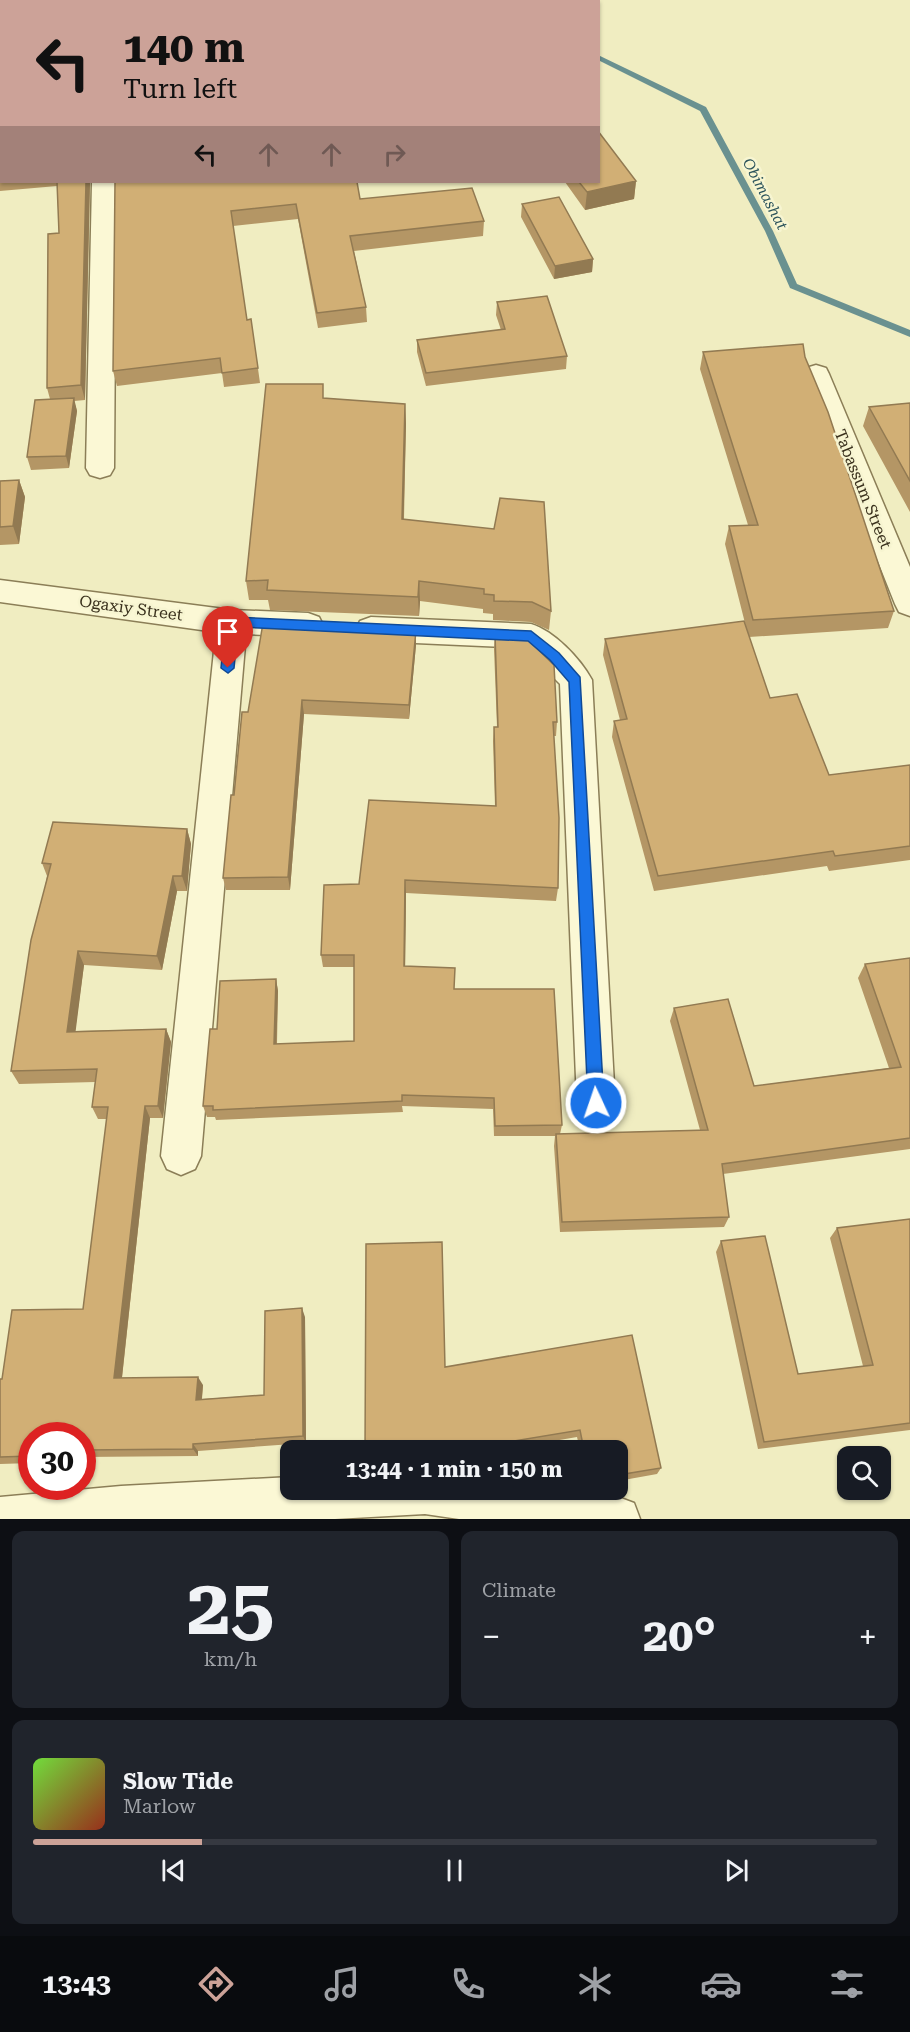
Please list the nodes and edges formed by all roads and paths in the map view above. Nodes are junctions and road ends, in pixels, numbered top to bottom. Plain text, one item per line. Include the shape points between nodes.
1 (104, 183) edge
2 (816, 374) dead end
3 (100, 468) dead end
4 (0, 591) edge
5 (910, 604) edge
6 (232, 622) junction
7 (596, 1103) dead end
8 (181, 1156) dead end
9 (123, 1513) edge
10 (0, 1519) edge
11 (618, 1519) edge

1 - 3 street
2 - 5 street, Tabassum Street
4 - 6 street, Ogaxiy Street
6 - 7 street, Ogaxiy Street via 531,636 576,680
6 - 8 street
9 - 10 street
9 - 11 street via 425,1492

